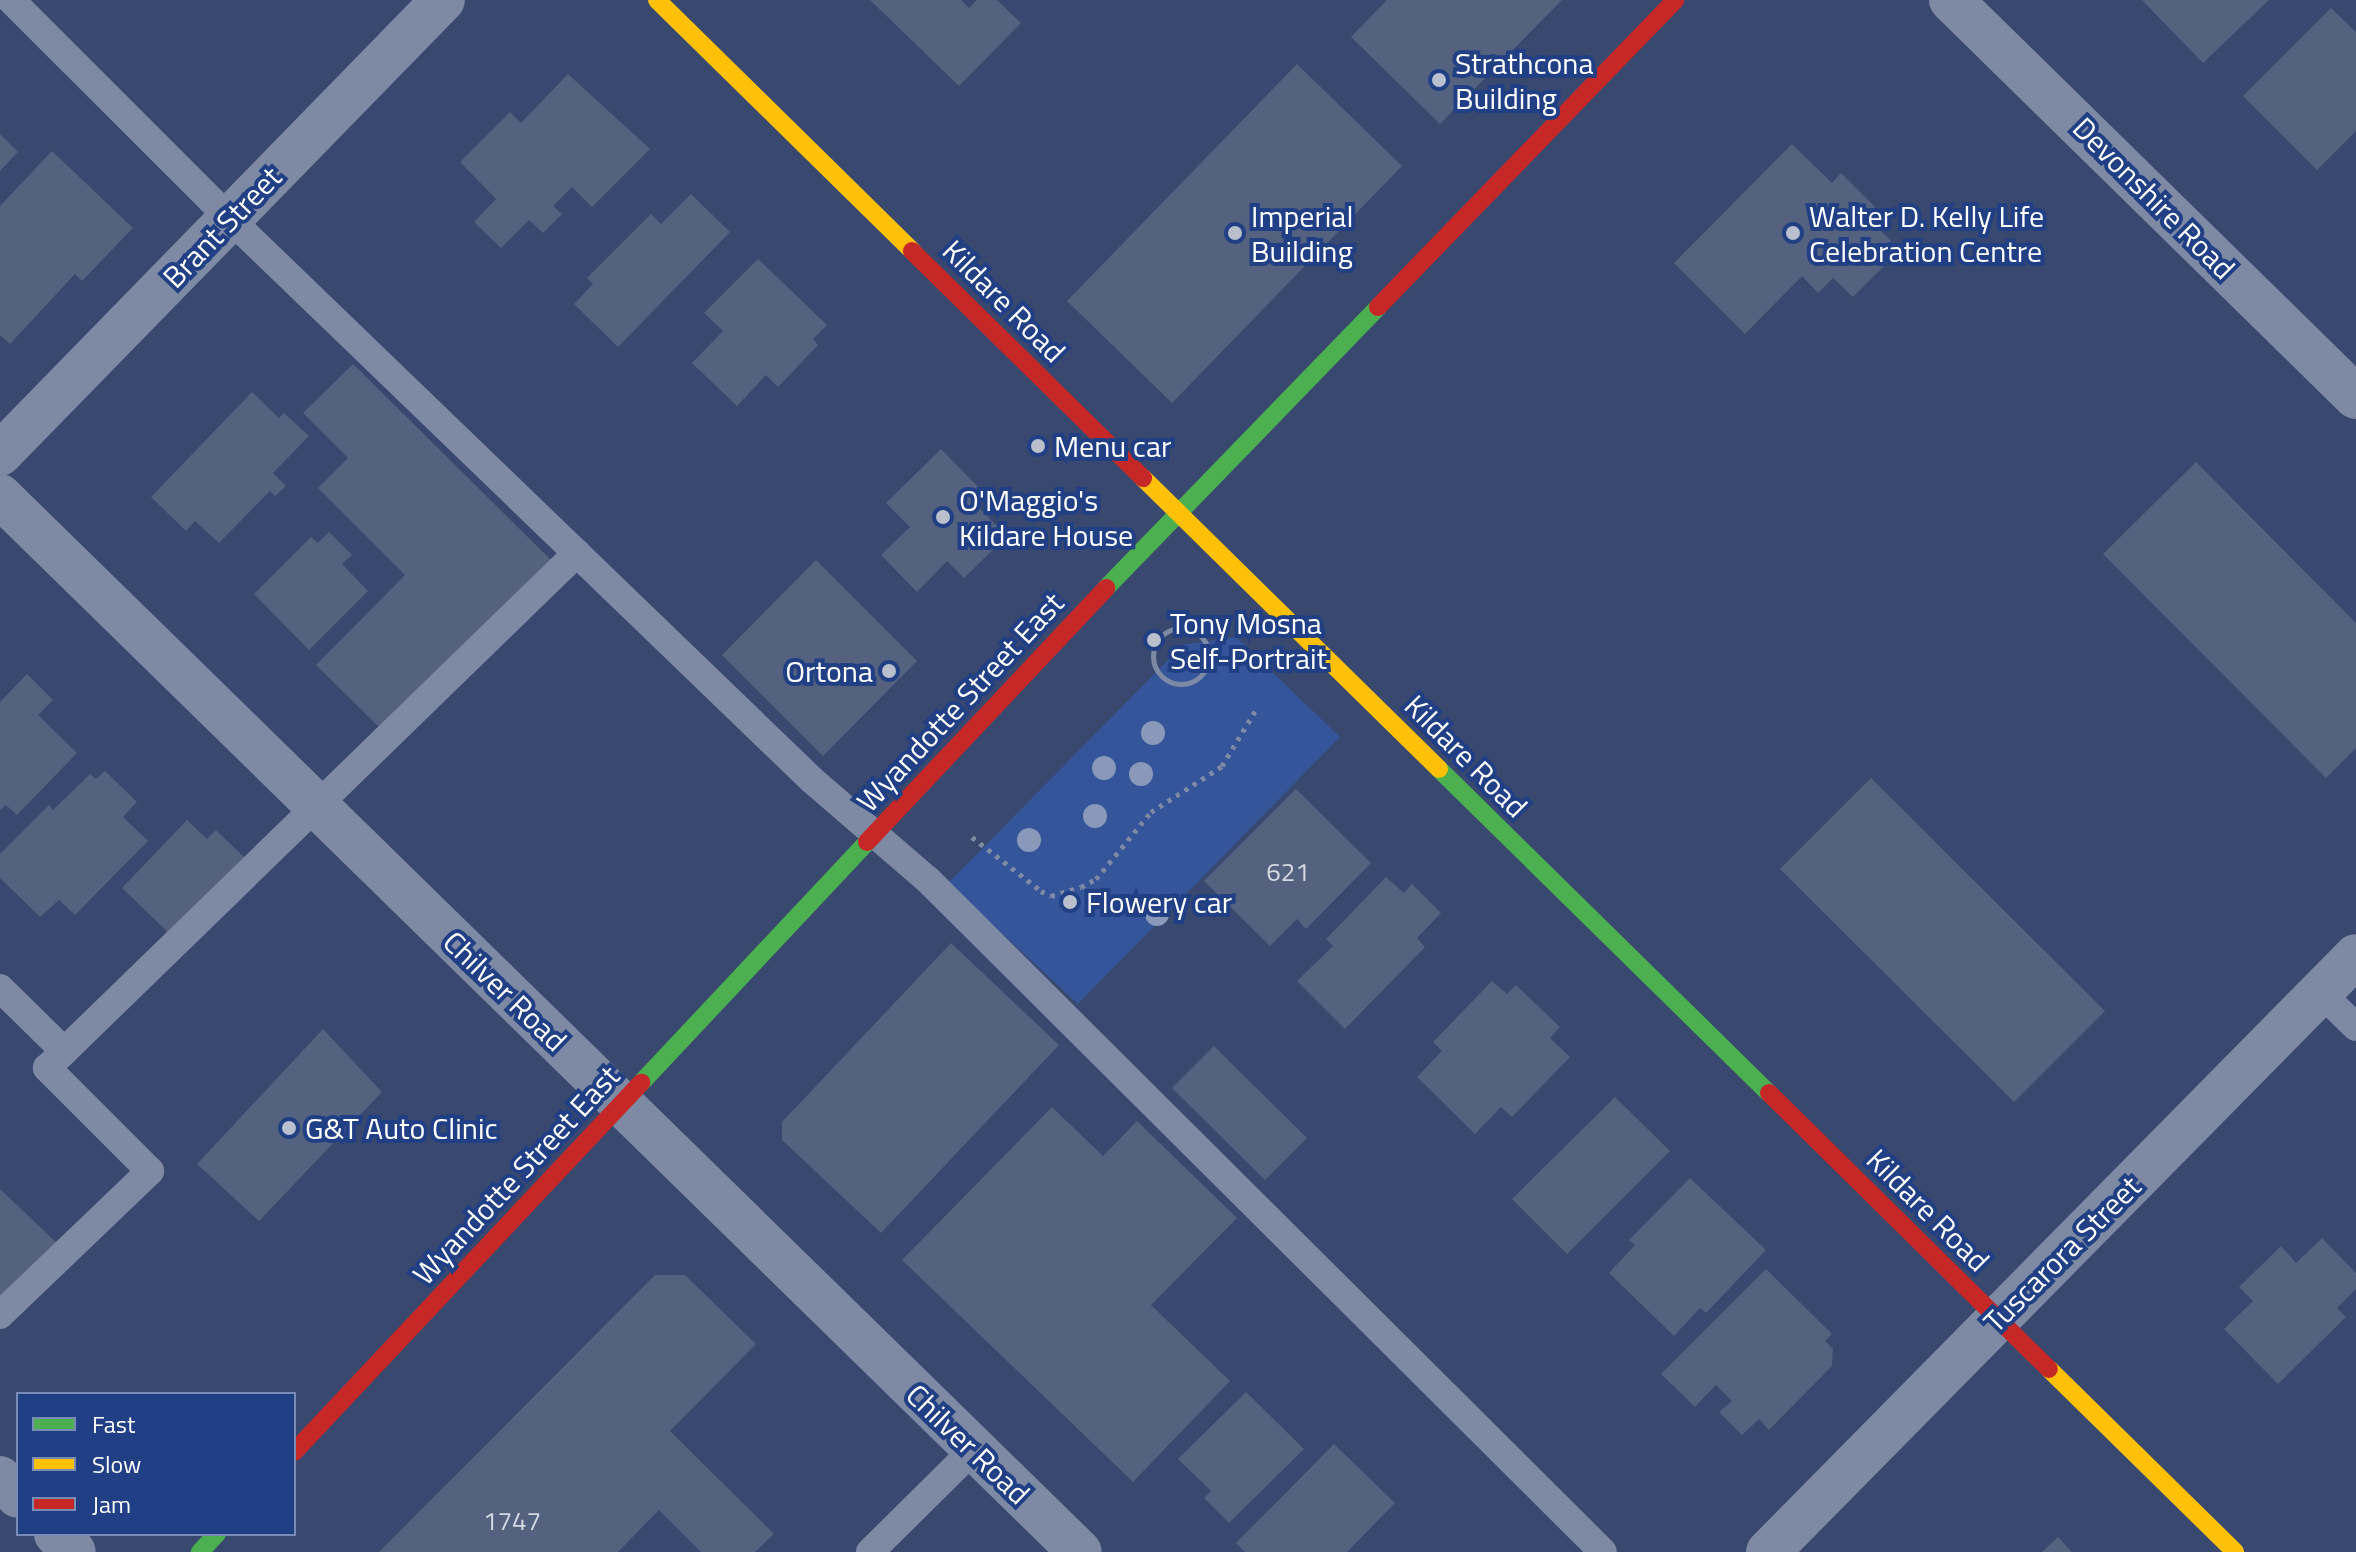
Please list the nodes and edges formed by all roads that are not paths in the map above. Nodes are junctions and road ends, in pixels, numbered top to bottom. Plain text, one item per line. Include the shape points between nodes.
1 (11, 0) edge
2 (443, 0) edge
3 (657, 0) edge
4 (1675, 0) edge
5 (1951, 0) edge
6 (230, 219) junction
7 (2356, 397) edge
8 (0, 454) edge
9 (0, 496) edge
10 (1178, 513) junction
11 (577, 553) junction
12 (316, 806) junction
13 (873, 836) junction
14 (2356, 956) edge
15 (0, 988) edge
16 (2320, 992) junction
17 (2356, 1027) edge
18 (64, 1051) junction
19 (620, 1106) junction
20 (0, 1315) edge
21 (1998, 1319) junction
22 (974, 1449) junction
23 (296, 1450) edge
24 (0, 1478) edge
25 (16, 1494) edge
26 (58, 1536) edge
27 (215, 1536) edge
28 (74, 1552) edge
29 (200, 1552) edge
30 (870, 1552) edge
31 (1080, 1552) edge
32 (1603, 1552) edge
33 (1768, 1552) edge
34 (2235, 1552) edge

1 - 6 lane
2 - 6 street, Brant Street
3 - 10 street, Kildare Road
4 - 10 street, Wyandotte Street East
5 - 7 street, Devonshire Road
6 - 8 street, Brant Street
6 - 11 lane
9 - 12 street, Chilver Road
10 - 13 street, Wyandotte Street East
10 - 21 street, Kildare Road
11 - 12 lane
11 - 13 lane
12 - 18 lane
12 - 19 street, Chilver Road
13 - 19 street, Wyandotte Street East
13 - 32 lane via 928,880
14 - 16 street, Tuscarora Street
15 - 18 lane
16 - 17 lane
16 - 21 street, Tuscarora Street
18 - 20 lane via 47,1068 150,1171
19 - 22 street, Chilver Road
19 - 23 street, Wyandotte Street East
21 - 33 street, Tuscarora Street
21 - 34 street, Kildare Road
22 - 30 lane
22 - 31 street, Chilver Road
24 - 25 street
26 - 28 street
27 - 29 street

